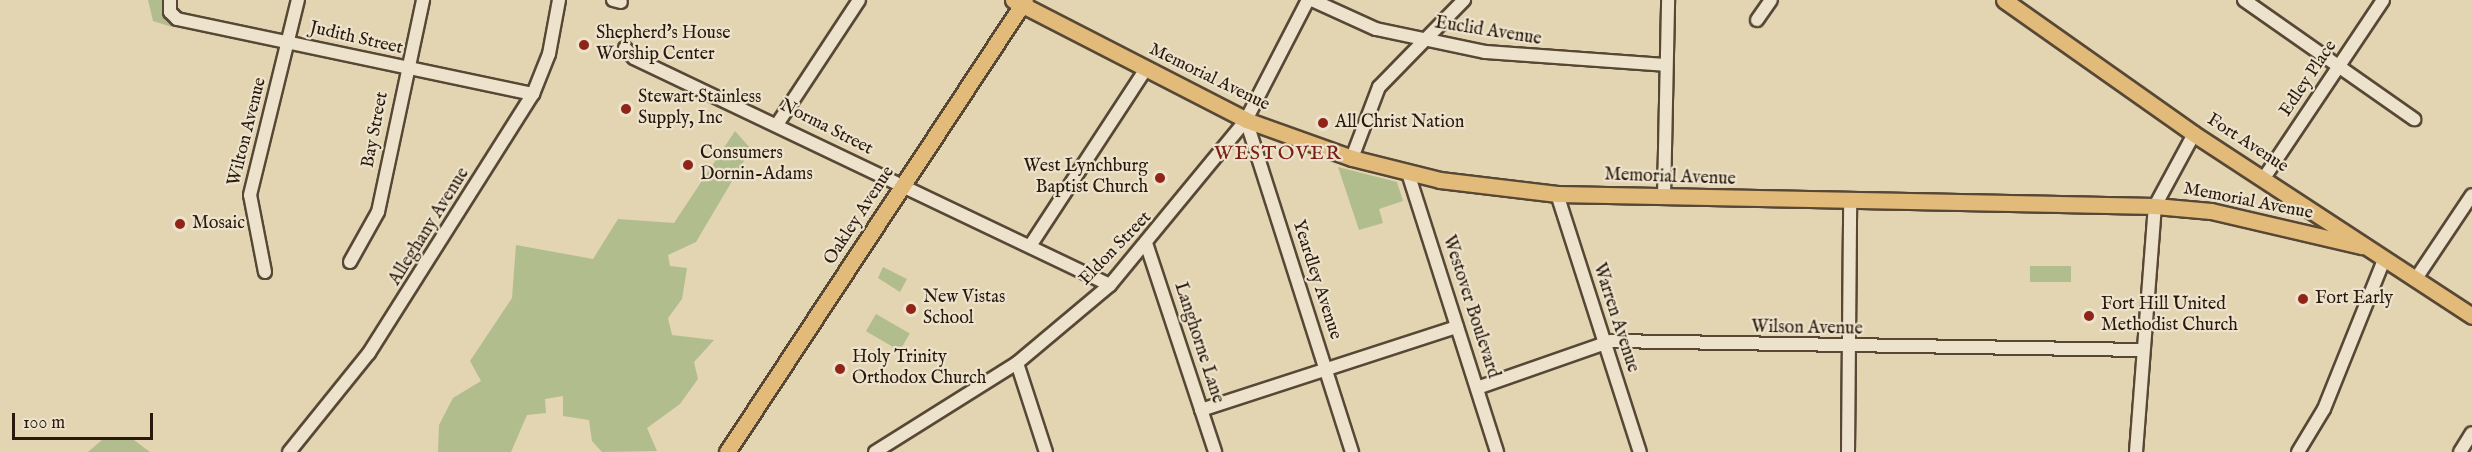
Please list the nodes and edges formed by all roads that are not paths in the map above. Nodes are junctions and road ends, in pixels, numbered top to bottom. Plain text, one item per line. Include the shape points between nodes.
1 (170, 0) edge
2 (298, 0) edge
3 (423, 0) edge
4 (559, 0) edge
5 (859, 0) edge
6 (1310, 0) edge
7 (1464, 0) edge
8 (1668, 0) edge
9 (1771, 0) edge
10 (2004, 0) edge
11 (2244, 0) edge
12 (2383, 0) edge
13 (1020, 2) edge
14 (1757, 20) dead end
15 (1424, 40) junction
16 (289, 43) junction
17 (625, 48) dead end
18 (1666, 65) junction
19 (2339, 67) junction
20 (406, 69) junction
21 (1145, 70) junction
22 (533, 94) junction
23 (2414, 119) dead end
24 (1246, 120) junction
25 (778, 123) junction
26 (2194, 134) junction
27 (1352, 158) junction
28 (1408, 172) junction
29 (2264, 178) junction
30 (903, 185) junction
31 (1557, 194) junction
32 (2472, 195) edge
33 (1664, 197) junction
34 (1850, 203) junction
35 (2155, 206) junction
36 (1030, 246) junction
37 (1148, 246) junction
38 (2362, 246) junction
39 (2384, 260) junction
40 (350, 262) dead end
41 (265, 272) dead end
42 (2415, 280) junction
43 (1110, 285) junction
44 (2472, 316) edge
45 (1457, 327) junction
46 (1605, 344) junction
47 (1850, 348) junction
48 (2143, 350) junction
49 (1017, 363) junction
50 (1326, 369) junction
51 (1477, 388) junction
52 (1202, 410) junction
53 (2472, 433) edge
54 (289, 452) edge
55 (727, 452) edge
56 (875, 452) edge
57 (1046, 452) edge
58 (1215, 452) edge
59 (1352, 452) edge
60 (1497, 452) edge
61 (1640, 452) edge
62 (1848, 452) edge
63 (2136, 452) edge
64 (2298, 452) edge
65 (2460, 452) edge

1 - 16 street, Judith Street via 172,15
2 - 16 street, Wilton Avenue
3 - 20 street, Bay Street
4 - 22 street, Alleghany Avenue via 549,54
5 - 25 street
6 - 15 street, Euclid Avenue via 1376,29
6 - 24 street, Eldon Street
7 - 15 street
8 - 18 street
9 - 14 street
10 - 26 main road, Fort Avenue
11 - 19 street
12 - 19 street, Edley Place
13 - 21 main road, Memorial Avenue
13 - 30 main road, Oakley Avenue
15 - 18 street, Euclid Avenue via 1548,60
15 - 27 street via 1379,87
16 - 20 street, Judith Street
16 - 41 street, Wilton Avenue via 250,195
17 - 25 street, Norma Street via 634,58
18 - 33 street
19 - 23 street
19 - 29 street, Edley Place
20 - 22 street, Judith Street
20 - 40 street, Bay Street via 378,212
21 - 24 main road, Memorial Avenue
21 - 36 street
22 - 54 street, Alleghany Avenue via 369,353
24 - 27 main road, Memorial Avenue
24 - 37 street, Eldon Street
24 - 50 street, Yeardley Avenue
25 - 30 street, Norma Street
26 - 29 main road, Fort Avenue
26 - 35 street
27 - 28 main road, Memorial Avenue
28 - 31 main road, Memorial Avenue
28 - 45 street, Westover Boulevard
29 - 38 main road, Fort Avenue
30 - 36 street, Norma Street
30 - 55 main road, Oakley Avenue
31 - 33 main road, Memorial Avenue
31 - 46 street, Warren Avenue
32 - 42 street
33 - 34 main road, Memorial Avenue
34 - 35 main road, Memorial Avenue
34 - 47 street
35 - 38 main road, Memorial Avenue via 2219,213
35 - 48 street
36 - 43 street, Norma Street
37 - 43 street, Eldon Street
37 - 52 street, Langhorne Lane
38 - 39 main road, Fort Avenue
39 - 42 main road, Fort Avenue
39 - 64 street via 2324,409
42 - 44 main road, Fort Avenue
43 - 49 street, Eldon Street
45 - 50 street
45 - 51 street, Westover Boulevard
46 - 47 street, Wilson Avenue
46 - 51 street, Wilson Avenue
46 - 61 street, Warren Avenue
47 - 48 street, Wilson Avenue
47 - 62 street
48 - 63 street
49 - 56 street, Eldon Street
49 - 57 street
50 - 52 street
50 - 59 street, Yeardley Avenue
51 - 60 street, Westover Boulevard
52 - 58 street, Langhorne Lane
53 - 65 street

